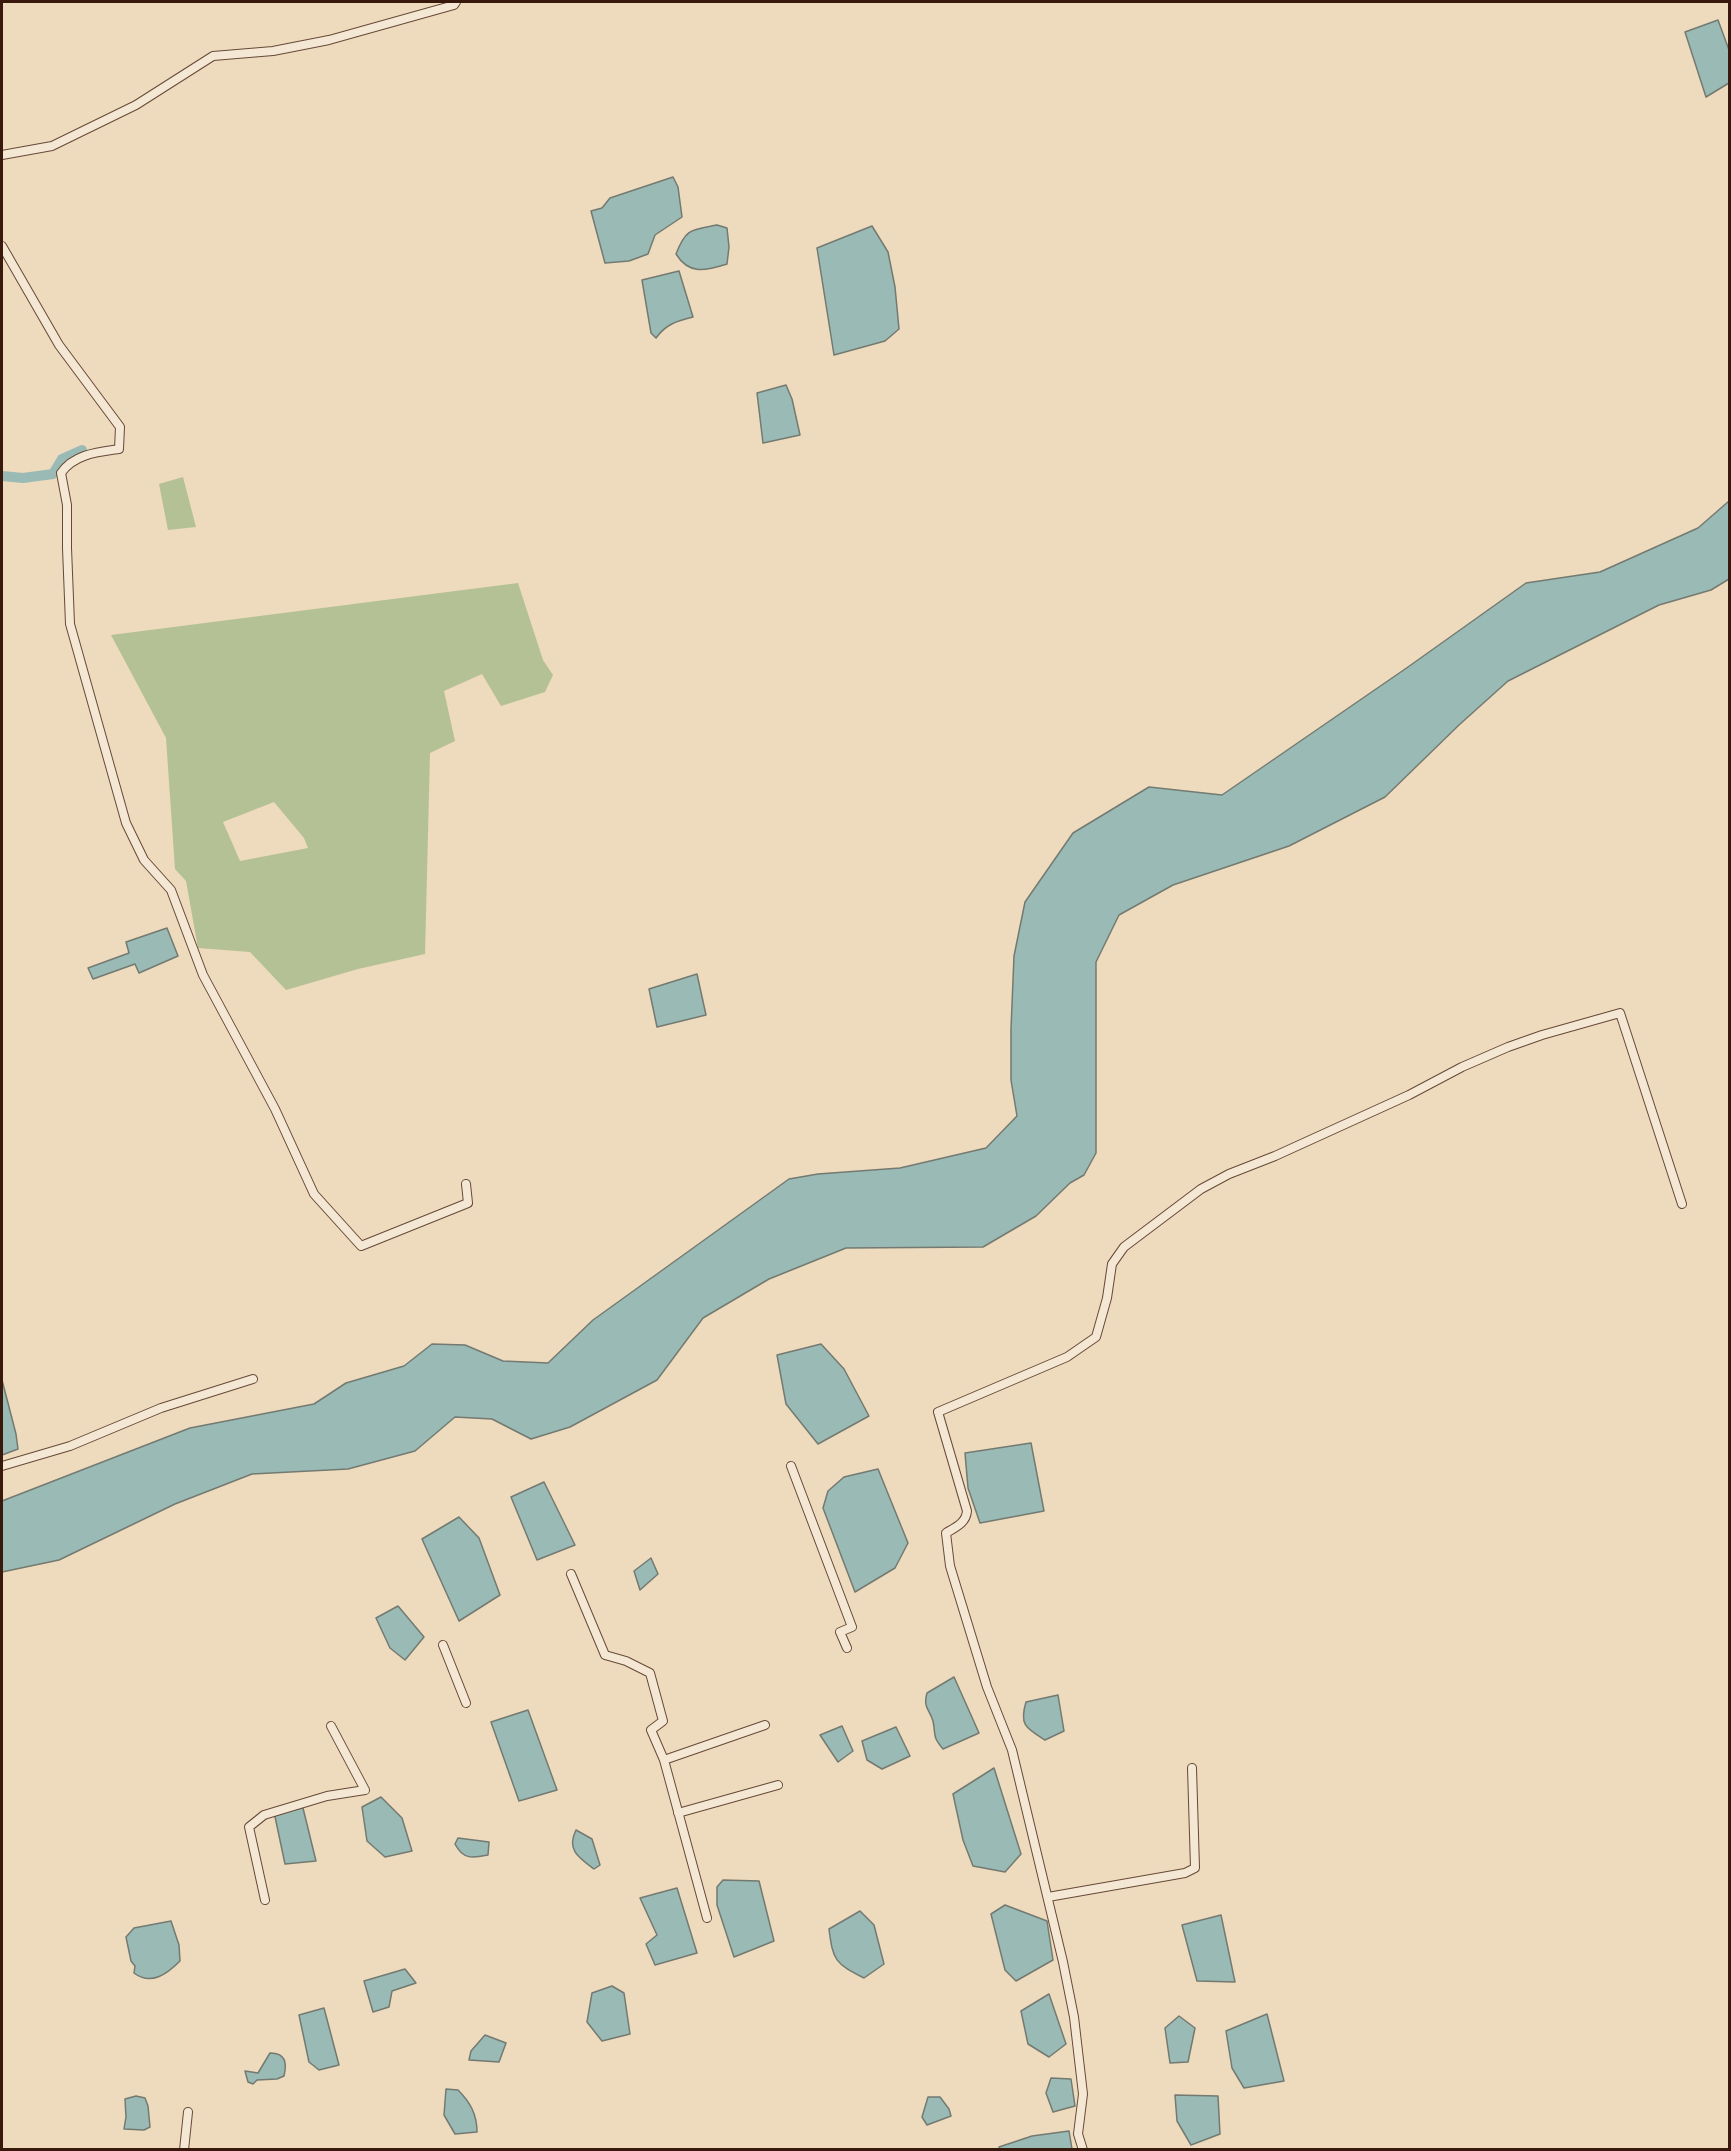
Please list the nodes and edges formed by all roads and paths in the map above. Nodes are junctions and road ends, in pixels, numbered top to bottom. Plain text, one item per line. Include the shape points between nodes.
1 (456, 2) edge
2 (2, 155) edge
3 (2, 246) edge
4 (466, 1184) dead end
5 (1682, 1204) dead end
6 (253, 1379) dead end
7 (2, 1466) edge
8 (791, 1466) dead end
9 (571, 1574) dead end
10 (443, 1645) dead end
11 (847, 1648) dead end
12 (466, 1703) dead end
13 (765, 1725) dead end
14 (331, 1726) dead end
15 (664, 1760) junction
16 (1192, 1768) dead end
17 (778, 1785) dead end
18 (678, 1814) junction
19 (1048, 1898) junction
20 (265, 1900) dead end
21 (707, 1918) dead end
22 (188, 2112) dead end
23 (184, 2150) edge
24 (1083, 2150) edge

1 - 2 street via 329,40 273,51 213,56 136,105 52,146
3 - 4 street via 59,345 120,427 119,449 86,454 61,473 67,505 70,624 126,823 144,860 171,890 203,975 275,1109 314,1194 361,1246 468,1203
5 - 19 street via 1620,1013 1542,1035 1462,1067 1201,1189 1124,1247 1112,1264 1096,1337 1067,1357 938,1412 967,1511 962,1524 946,1533 950,1566 987,1687 1012,1750
6 - 7 street via 161,1408 70,1446
8 - 11 street via 852,1627 840,1632
9 - 15 street via 605,1655 650,1672 663,1720 651,1730
10 - 12 street
13 - 15 street
14 - 20 street via 365,1790 327,1796 264,1815 249,1827
15 - 18 street
16 - 19 street via 1195,1868
17 - 18 street
18 - 21 street
19 - 24 street via 1074,2017 1083,2094 1078,2134
22 - 23 street

